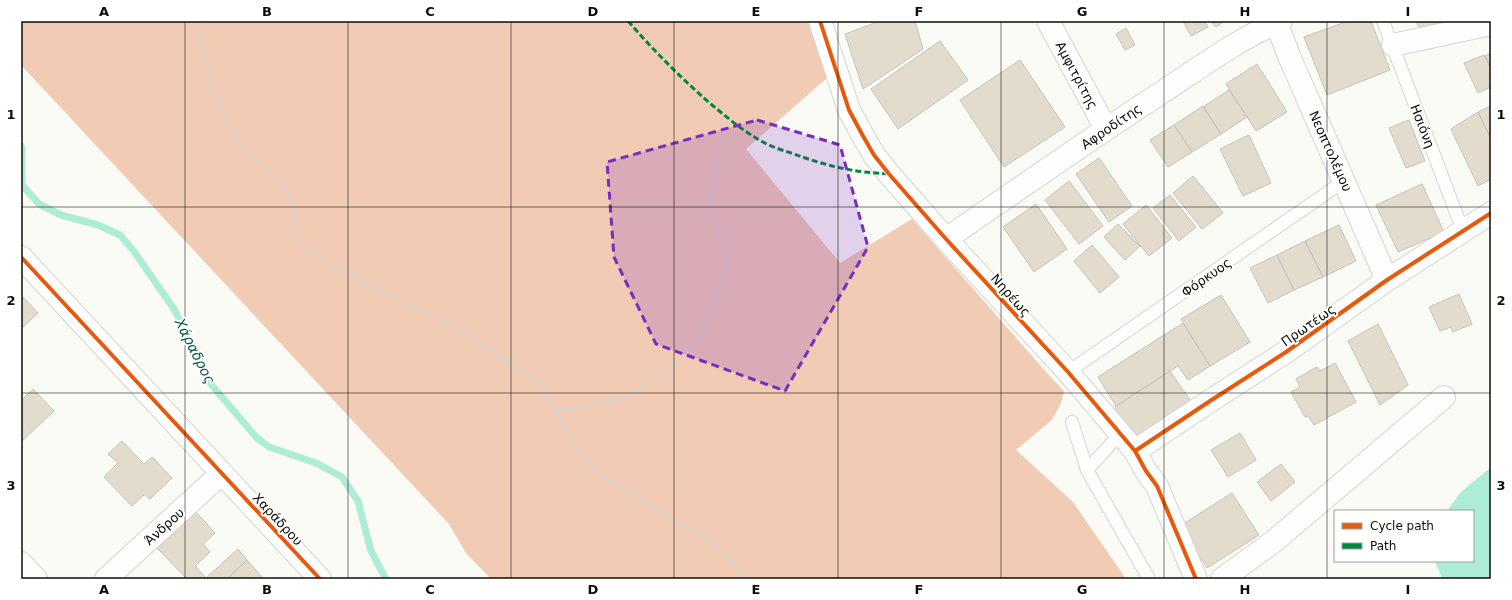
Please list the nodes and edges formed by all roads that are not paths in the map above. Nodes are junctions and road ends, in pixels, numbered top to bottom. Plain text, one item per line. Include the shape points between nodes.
1 (820, 21) edge
2 (1048, 21) edge
3 (1383, 21) edge
4 (1278, 22) edge
5 (1491, 24) edge
6 (1393, 45) junction
7 (1106, 128) junction
8 (1344, 181) junction
9 (1491, 213) edge
10 (1463, 231) junction
11 (946, 239) junction
12 (21, 257) edge
13 (1387, 280) junction
14 (1068, 372) junction
15 (1444, 397) dead end
16 (1072, 422) dead end
17 (1120, 434) junction
18 (1135, 451) junction
19 (1087, 470) junction
20 (222, 473) junction
21 (21, 563) edge
22 (36, 579) edge
23 (106, 579) edge
24 (320, 579) edge
25 (1149, 579) edge
26 (1196, 579) edge
27 (1222, 579) edge

1 - 11 street, Νηρέως via 849,110 863,136 889,174
2 - 7 street, Αμφιτρίτης
3 - 6 lane, Ησιόνη
4 - 7 street, Αφροδίτης via 1237,44
4 - 8 street, Νεοπτολέμου via 1289,56
5 - 6 street
6 - 10 lane, Ησιόνη
7 - 11 street, Αφροδίτης
8 - 13 street, Νεοπτολέμου
8 - 14 lane, Φόρκυος
9 - 10 street, Πρωτέως
10 - 13 street, Πρωτέως
11 - 14 street, Νηρέως
12 - 20 street, Χαράδρου
13 - 18 street, Πρωτέως via 1286,352
14 - 17 street, Νηρέως
15 - 27 street via 1273,542
16 - 19 lane
17 - 18 street, Νηρέως
17 - 19 lane
18 - 26 street, Νηρέως via 1157,486
19 - 25 lane
20 - 23 street, Άνδρου
20 - 24 street, Χαράδρου
21 - 22 street

